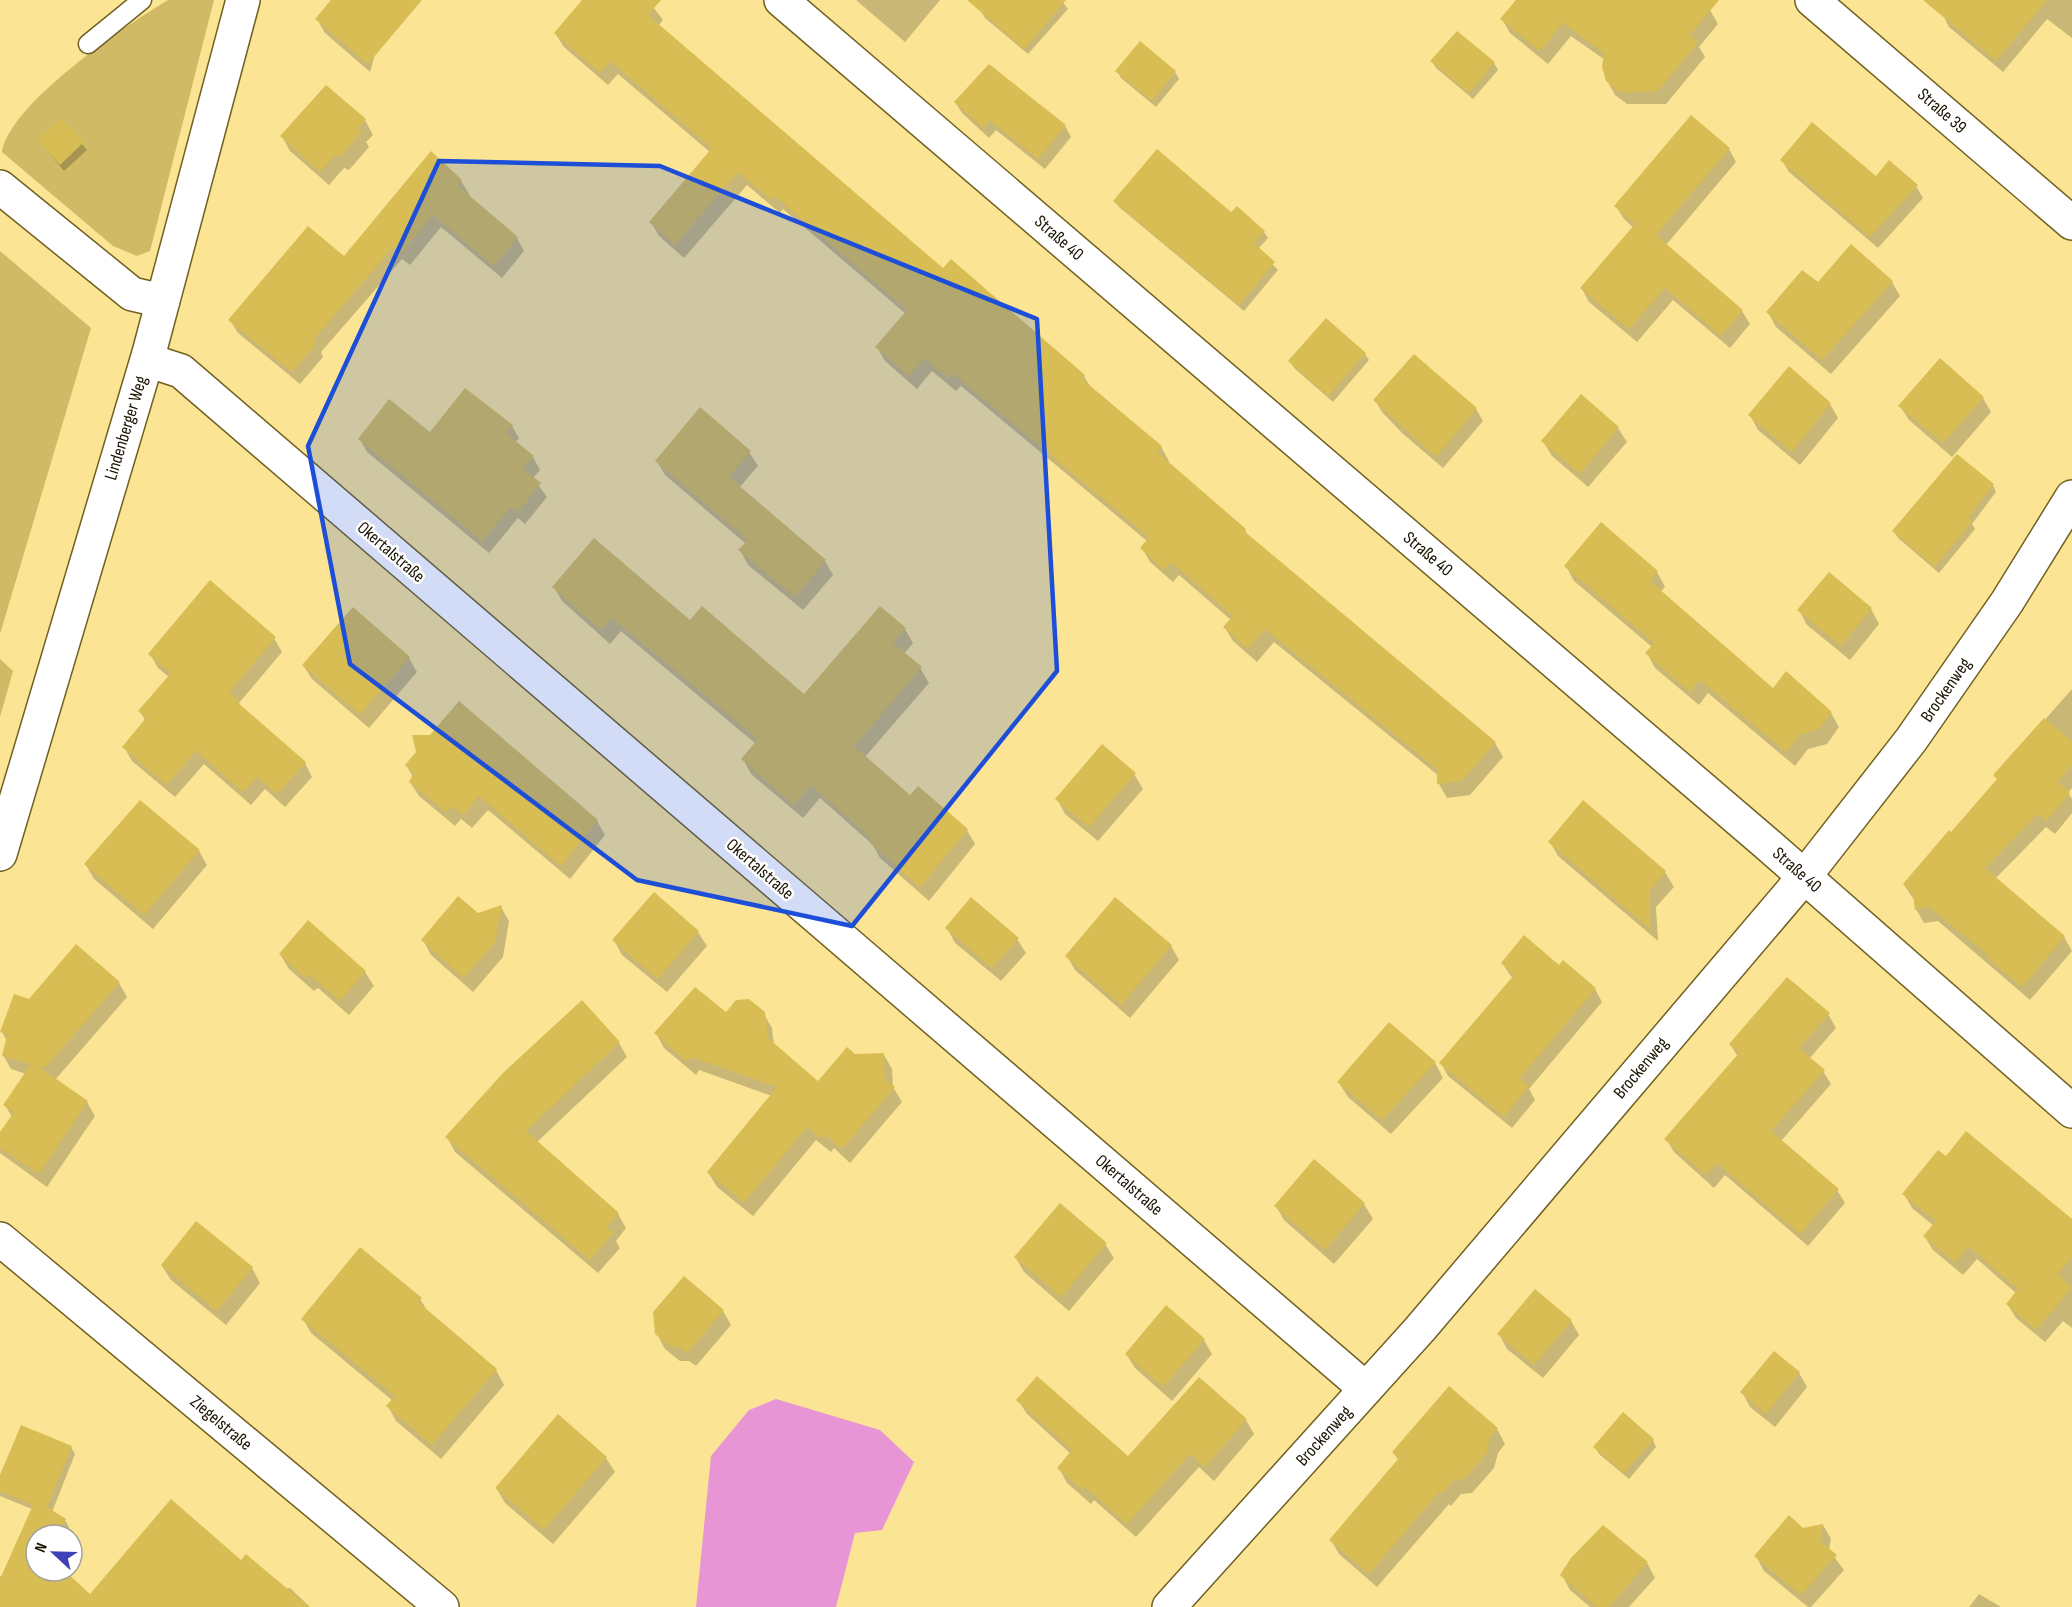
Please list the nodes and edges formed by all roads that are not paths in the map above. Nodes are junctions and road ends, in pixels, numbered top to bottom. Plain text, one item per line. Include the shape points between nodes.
1 (142, 0) edge
2 (243, 0) edge
3 (781, 0) edge
4 (1812, 0) edge
5 (87, 44) dead end
6 (0, 187) edge
7 (2072, 223) edge
8 (163, 302) junction
9 (147, 360) junction
10 (2072, 496) edge
11 (0, 854) edge
12 (1804, 877) junction
13 (2072, 1111) edge
14 (0, 1239) edge
15 (1366, 1389) junction
16 (442, 1607) edge
17 (1168, 1607) edge

1 - 5 lane
2 - 8 street, Lindenberger Weg
3 - 12 street, Straße 40
4 - 7 street, Straße 39
6 - 8 street via 132,294
8 - 9 street, Lindenberger Weg
9 - 11 street, Lindenberger Weg
9 - 15 street, Okertalstraße via 181,371
10 - 12 street, Brockenweg via 2007,602 1911,740
12 - 13 street, Straße 40
12 - 15 street, Brockenweg
14 - 16 street, Ziegelstraße
15 - 17 street, Brockenweg

